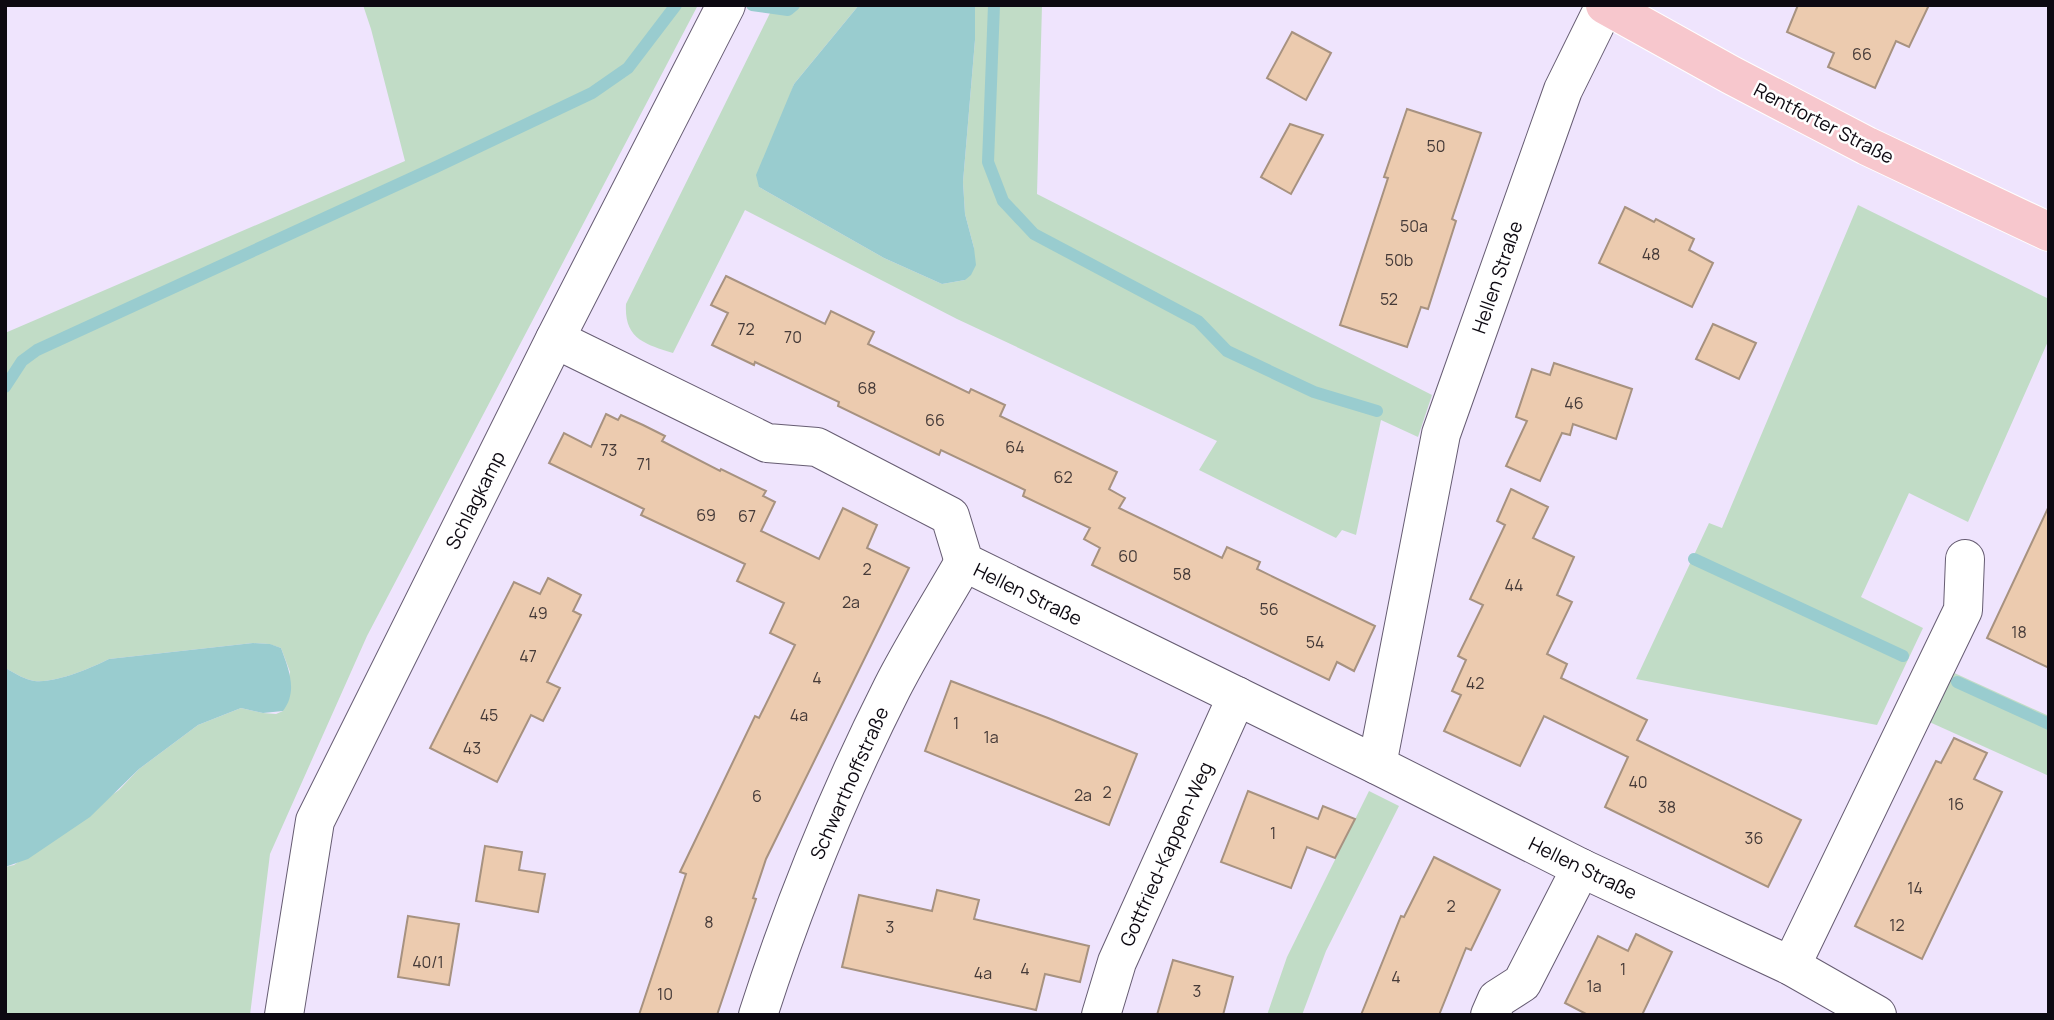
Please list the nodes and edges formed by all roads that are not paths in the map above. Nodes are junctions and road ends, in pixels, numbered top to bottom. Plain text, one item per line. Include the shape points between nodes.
1 (726, 5) edge
2 (1605, 5) edge
3 (2049, 232) edge
4 (555, 339) junction
5 (1965, 559) dead end
6 (964, 562) junction
7 (1237, 696) junction
8 (1377, 765) junction
9 (1581, 868) junction
10 (1791, 966) junction
11 (284, 1015) edge
12 (758, 1015) edge
13 (1101, 1015) edge
14 (1490, 1015) edge
15 (1877, 1015) edge

1 - 4 street, Schlagkamp
2 - 3 main road, Rentforter Straße via 1867,146
2 - 8 street, Hellen Straße via 1563,90 1441,434
4 - 6 street, Hellen Straße via 767,443 817,447 950,516
4 - 11 street, Schlagkamp via 315,821
5 - 10 street via 1964,610
6 - 7 street, Hellen Straße
6 - 12 street, Schwarthoffstraße via 892,687 785,932
7 - 8 street, Hellen Straße
7 - 13 street, Gottfried-Kappen-Weg via 1117,962
8 - 9 street, Hellen Straße
9 - 10 street, Hellen Straße
9 - 14 street via 1522,983 1497,999
10 - 15 street, Hellen Straße

